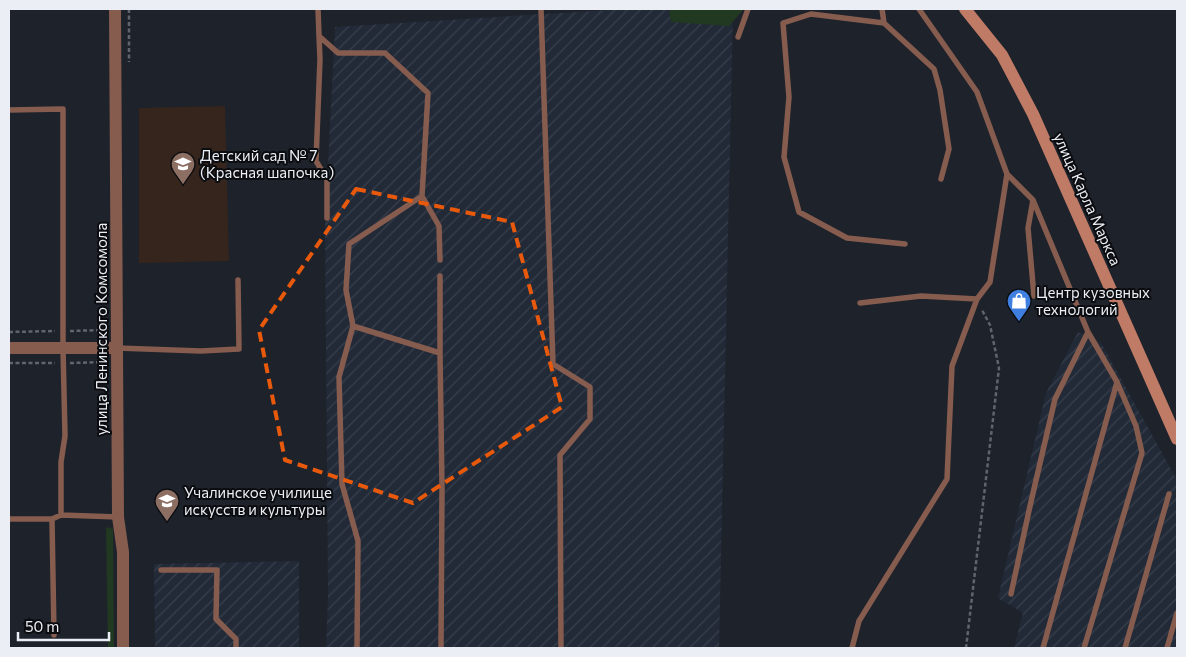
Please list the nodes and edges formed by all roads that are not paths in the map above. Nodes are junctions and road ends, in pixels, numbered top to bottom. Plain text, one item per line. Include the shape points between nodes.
1 (114, 9) edge
2 (318, 9) edge
3 (541, 9) edge
4 (748, 9) edge
5 (882, 9) edge
6 (919, 9) edge
7 (965, 9) edge
8 (884, 23) junction
9 (319, 36) junction
10 (738, 37) dead end
11 (9, 110) edge
12 (1008, 174) junction
13 (942, 179) dead end
14 (422, 196) junction
15 (1033, 200) junction
16 (327, 218) dead end
17 (906, 244) dead end
18 (440, 260) dead end
19 (440, 276) dead end
20 (238, 280) dead end
21 (1034, 296) dead end
22 (977, 299) junction
23 (860, 302) dead end
24 (353, 326) junction
25 (1088, 332) junction
26 (9, 348) edge
27 (63, 348) junction
28 (117, 348) junction
29 (440, 353) junction
30 (1117, 382) junction
31 (1177, 439) edge
32 (1169, 494) dead end
33 (61, 515) junction
34 (118, 517) junction
35 (9, 519) edge
36 (52, 519) junction
37 (161, 570) dead end
38 (1012, 594) dead end
39 (1177, 613) edge
40 (54, 636) dead end
41 (124, 648) edge
42 (236, 648) edge
43 (357, 648) edge
44 (441, 648) edge
45 (561, 648) edge
46 (852, 648) edge
47 (1043, 648) edge
48 (1084, 648) edge
49 (1125, 648) edge
50 (1167, 648) edge

1 - 28 street, улица Ленинского Комсомола
2 - 9 lane
3 - 45 lane via 553,364 590,388 590,419 560,455
4 - 10 lane
5 - 8 lane
6 - 12 lane via 976,92
7 - 31 main road, улица Карла Маркса via 1002,55 1033,114
8 - 13 lane via 934,69 948,149
8 - 17 lane via 811,14 783,23 789,97 784,158 799,212 846,238
9 - 14 lane via 338,53 385,53 428,93
9 - 16 lane via 316,161 327,179
11 - 27 lane via 63,109
12 - 15 lane
12 - 22 lane via 990,282
14 - 18 lane via 439,226
14 - 24 lane via 349,244 346,290
15 - 21 lane via 1028,228
15 - 25 lane
19 - 29 lane
20 - 28 lane via 239,348 201,351
22 - 23 lane via 921,296
22 - 46 lane via 952,366 947,479 859,621
24 - 29 lane
24 - 43 lane via 339,377 342,484 358,541
25 - 30 lane
25 - 38 lane via 1055,399
26 - 27 street
27 - 28 street
27 - 33 lane via 65,436 61,462
28 - 34 street, улица Ленинского Комсомола
29 - 44 lane
30 - 47 lane
30 - 48 lane via 1136,426 1142,453
32 - 49 lane
33 - 34 lane
33 - 36 lane
34 - 41 street, улица Ленинского Комсомола via 123,552
35 - 36 lane
36 - 40 lane
37 - 42 lane via 217,570 216,619 236,639
39 - 50 lane

